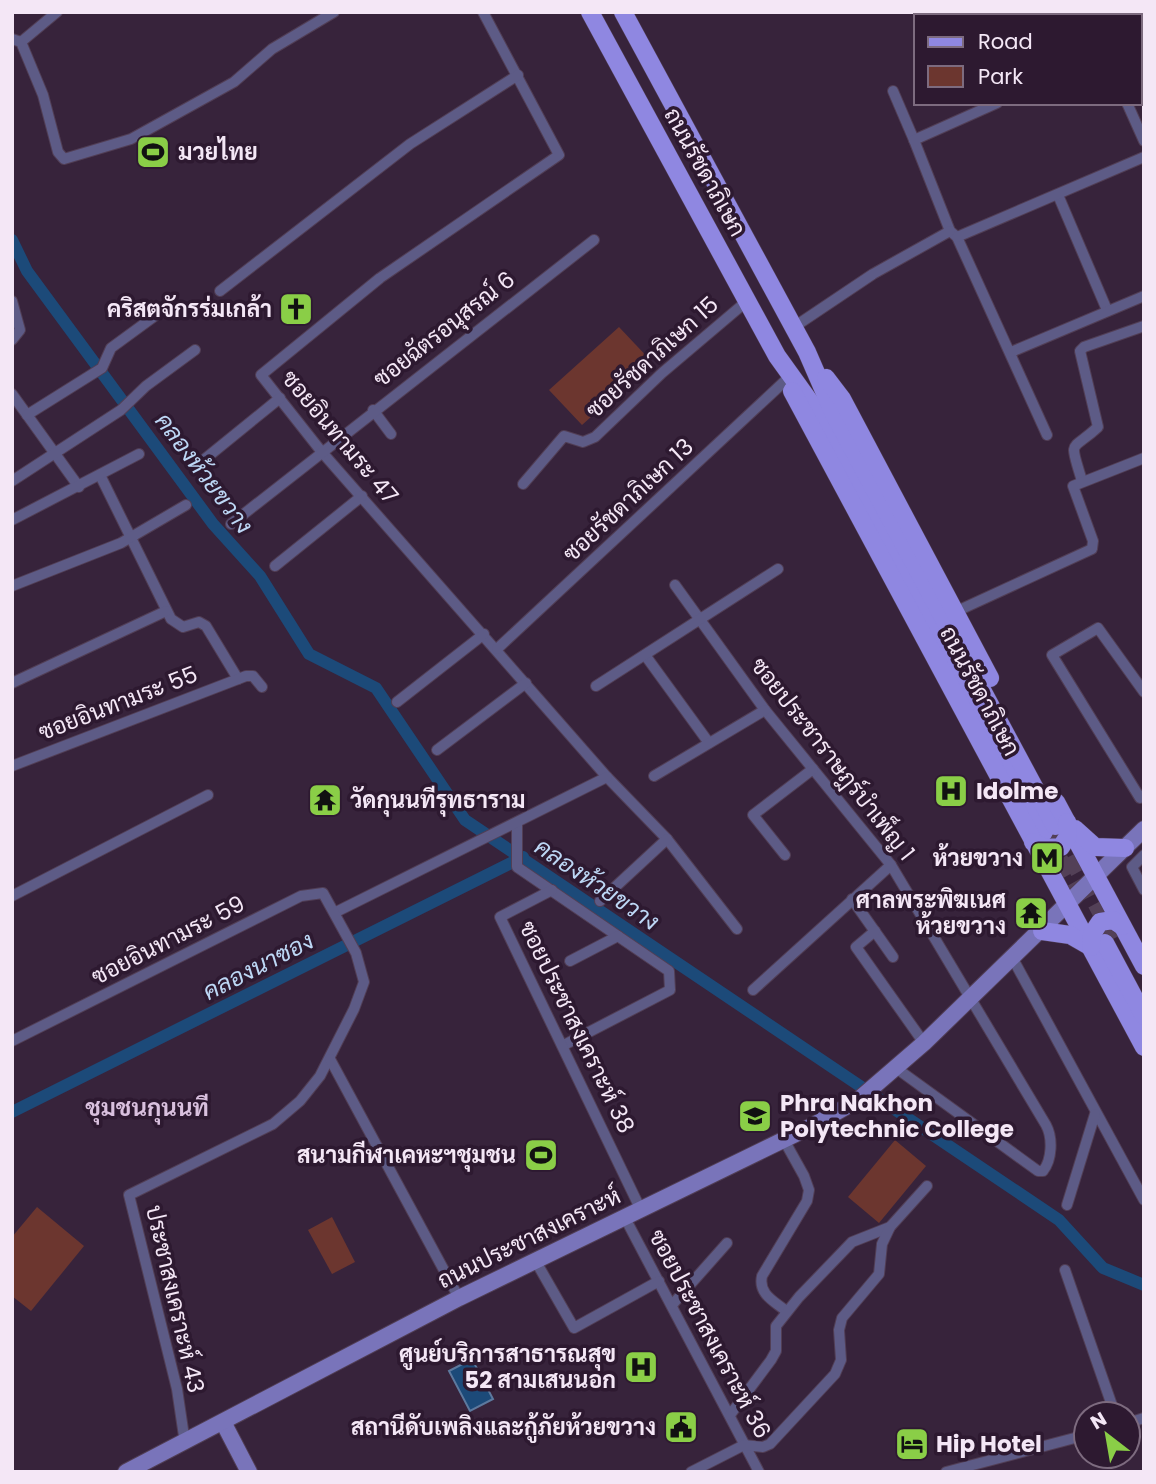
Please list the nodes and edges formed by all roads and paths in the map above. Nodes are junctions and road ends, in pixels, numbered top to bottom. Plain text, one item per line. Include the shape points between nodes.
1 (57, 12) edge
2 (334, 12) edge
3 (483, 12) edge
4 (590, 12) edge
5 (623, 12) edge
6 (17, 41) edge
7 (518, 75) junction
8 (892, 91) dead end
9 (993, 105) edge
10 (1128, 105) edge
11 (914, 141) junction
12 (1144, 141) edge
13 (1144, 157) edge
14 (1058, 195) junction
15 (953, 234) junction
16 (594, 240) dead end
17 (220, 290) dead end
18 (1144, 296) edge
19 (12, 301) edge
20 (747, 301) junction
21 (163, 310) dead end
22 (1107, 310) junction
23 (1144, 326) edge
24 (793, 327) junction
25 (12, 341) edge
26 (195, 351) dead end
27 (807, 352) junction
28 (1012, 352) junction
29 (776, 356) junction
30 (786, 380) junction
31 (12, 394) edge
32 (280, 398) junction
33 (373, 410) junction
34 (27, 415) junction
35 (391, 434) dead end
36 (1047, 435) dead end
37 (321, 451) junction
38 (139, 454) dead end
39 (55, 455) junction
40 (1144, 458) edge
41 (195, 467) dead end
42 (100, 475) junction
43 (12, 481) edge
44 (1082, 481) junction
45 (523, 484) dead end
46 (79, 487) junction
47 (362, 496) junction
48 (186, 505) dead end
49 (12, 520) edge
50 (231, 524) dead end
51 (131, 535) junction
52 (275, 566) dead end
53 (778, 569) dead end
54 (676, 585) dead end
55 (12, 586) edge
56 (166, 611) junction
57 (955, 612) junction
58 (701, 619) junction
59 (484, 634) junction
60 (497, 649) junction
61 (645, 655) junction
62 (239, 679) junction
63 (12, 683) edge
64 (526, 683) junction
65 (596, 686) dead end
66 (262, 687) dead end
67 (1144, 692) edge
68 (397, 702) dead end
69 (765, 710) junction
70 (709, 743) junction
71 (437, 751) dead end
72 (12, 766) edge
73 (813, 769) junction
74 (654, 776) dead end
75 (607, 777) junction
76 (208, 795) dead end
77 (1144, 795) edge
78 (517, 824) junction
79 (1144, 829) edge
80 (1050, 830) junction
81 (667, 839) junction
82 (1125, 848) junction
83 (785, 855) dead end
84 (1144, 855) edge
85 (891, 865) junction
86 (1096, 878) junction
87 (552, 890) junction
88 (1144, 890) edge
89 (12, 896) edge
90 (852, 899) junction
91 (600, 901) dead end
92 (1068, 905) junction
93 (336, 912) junction
94 (737, 929) dead end
95 (875, 931) junction
96 (1042, 931) junction
97 (618, 936) junction
98 (1108, 939) junction
99 (893, 957) dead end
100 (1013, 960) junction
101 (570, 961) dead end
102 (1144, 966) edge
103 (753, 990) dead end
104 (1144, 991) edge
105 (971, 1000) junction
106 (1144, 1016) edge
107 (12, 1041) edge
108 (924, 1043) junction
109 (564, 1045) junction
110 (1144, 1047) edge
111 (330, 1059) junction
112 (896, 1068) junction
113 (1095, 1114) junction
114 (784, 1139) junction
115 (927, 1186) dead end
116 (1144, 1200) edge
117 (1067, 1205) dead end
118 (640, 1208) junction
119 (624, 1216) junction
120 (890, 1227) junction
121 (727, 1243) dead end
122 (535, 1260) junction
123 (1065, 1270) dead end
124 (659, 1281) junction
125 (459, 1298) junction
126 (672, 1305) junction
127 (786, 1311) junction
128 (1110, 1400) edge
129 (730, 1415) junction
130 (223, 1422) junction
131 (1072, 1439) edge
132 (185, 1443) junction
133 (744, 1445) junction
134 (126, 1472) edge
135 (249, 1472) edge
136 (691, 1472) edge
137 (759, 1472) edge
138 (946, 1472) edge

1 - 6 street
2 - 6 street via 272,49 234,82 131,139 64,159 58,152 43,95
3 - 7 street, ซอยอินทามระ 47
4 - 20 main road, ถนนรัชดาภิเษก
5 - 24 main road, ถนนรัชดาภิเษก
7 - 17 street via 410,144
7 - 32 street, ซอยอินทามระ 47 via 559,155 380,278 264,370 264,380
8 - 11 street
9 - 11 street
10 - 12 street
11 - 15 street
13 - 14 street
14 - 15 street
14 - 22 street
15 - 24 street via 873,274
15 - 28 street
16 - 33 street, ซอยฉัตรอนุสรณ์ 6
18 - 22 street
19 - 25 street via 20,330
20 - 29 main road, ถนนรัชดาภิเษก
20 - 45 street, ซอยรัชดาภิเษก 15 via 595,438 583,442 564,436
21 - 34 street via 111,348 99,370
22 - 28 street
23 - 44 street via 1080,351 1098,427 1075,445
24 - 27 main road, ถนนรัชดาภิเษก
26 - 39 street
27 - 57 main road, ถนนรัชดาภิเษก via 842,399
27 - 80 main road, ถนนรัชดาภิเษก via 834,414
28 - 36 street
29 - 30 main road, ถนนรัชดาภิเษก
29 - 80 main road, ถนนรัชดาภิเษก via 823,420
30 - 60 street, ซอยรัชดาภิเษก 13
30 - 80 main road, ถนนรัชดาภิเษก
31 - 34 street
32 - 37 street, ซอยอินทามระ 47
32 - 41 street
33 - 35 street
33 - 37 street, ซอยฉัตรอนุสรณ์ 6
34 - 39 street
37 - 47 street, ซอยอินทามระ 47
37 - 50 street, ซอยฉัตรอนุสรณ์ 6
38 - 42 street
39 - 43 street
39 - 46 street
40 - 44 street
42 - 46 street
42 - 51 street
44 - 57 street via 1073,486 1092,549
46 - 49 street
47 - 52 street
47 - 59 street, ซอยอินทามระ 47
48 - 51 street
51 - 55 street
51 - 56 street
53 - 58 street
54 - 58 street, ซอยประชาราษฎร์บำเพ็ญ 1
56 - 62 street, ซอยอินทามระ 55 via 177,625 199,622 206,626
56 - 63 street
57 - 80 main road, ถนนรัชดาภิเษก
58 - 61 street
58 - 69 street, ซอยประชาราษฎร์บำเพ็ญ 1
59 - 60 street, ซอยอินทามระ 47
59 - 68 street
60 - 64 street, ซอยอินทามระ 47
61 - 65 street
61 - 70 street
62 - 66 street via 253,676
62 - 72 street, ซอยอินทามระ 55
64 - 71 street
64 - 75 street, ซอยอินทามระ 47
67 - 77 street via 1098,628 1052,656 1140,798
69 - 70 street
69 - 73 street, ซอยประชาราษฎร์บำเพ็ญ 1
70 - 74 street
73 - 83 street via 753,815
73 - 85 street, ซอยประชาราษฎร์บำเพ็ญ 1
75 - 78 street
75 - 81 street, ซอยอินทามระ 47
76 - 89 street
78 - 87 street via 517,866
78 - 93 street
79 - 82 main road, ถนนประชาสงเคราะห์
80 - 82 main road via 1095,847
80 - 86 main road, ถนนรัชดาภิเษก
80 - 92 main road, ถนนรัชดาภิเษก
81 - 91 street
81 - 94 street, ซอยอินทามระ 47
82 - 86 main road, ถนนประชาสงเคราะห์
84 - 88 street via 1132,867
85 - 90 street
85 - 105 street, ซอยประชาราษฎร์บำเพ็ญ 1
86 - 92 main road, ถนนประชาสงเคราะห์
86 - 98 main road, ถนนรัชดาภิเษก
87 - 97 street
87 - 109 street, ซอยประชาสงเคราะห์ 38 via 500,917
90 - 95 street
90 - 103 street
92 - 96 main road, ถนนประชาสงเคราะห์
92 - 98 main road, ถนนรัชดาภิเษก
93 - 107 street, ซอยอินทามระ 59 via 323,893 301,896
93 - 111 street, ประชาสงเคราะห์ 43 via 364,982
95 - 99 street
95 - 108 street via 856,947
96 - 98 main road
96 - 100 main road, ถนนประชาสงเคราะห์
97 - 101 street
97 - 109 street via 669,971 670,990
98 - 102 main road, ถนนรัชดาภิเษก
98 - 104 main road, ถนนรัชดาภิเษก
98 - 106 main road, ถนนรัชดาภิเษก
98 - 110 main road, ถนนรัชดาภิเษก
100 - 105 main road, ถนนประชาสงเคราะห์
100 - 113 street
105 - 108 main road, ถนนประชาสงเคราะห์
105 - 112 street, ซอยประชาราษฎร์บำเพ็ญ 1 via 1050,1132 1043,1171
108 - 112 main road, ถนนประชาสงเคราะห์
109 - 118 street, ซอยประชาสงเคราะห์ 38
111 - 125 street
111 - 132 street, ประชาสงเคราะห์ 43 via 300,1101 273,1124 129,1195 177,1389
112 - 114 main road, ถนนประชาสงเคราะห์ via 858,1100
113 - 116 street
113 - 117 street
114 - 118 main road, ถนนประชาสงเคราะห์
114 - 127 street via 809,1190 760,1284
115 - 120 street
118 - 119 main road, ถนนประชาสงเคราะห์
119 - 122 main road, ถนนประชาสงเคราะห์
119 - 124 street, ซอยประชาสงเคราะห์ 36
120 - 127 street via 852,1242
120 - 133 street via 882,1244 879,1274 842,1318 840,1367 770,1444
121 - 126 street
122 - 124 street via 574,1328
122 - 125 main road, ถนนประชาสงเคราะห์
123 - 128 street
124 - 126 street, ซอยประชาสงเคราะห์ 36
125 - 130 main road, ถนนประชาสงเคราะห์
126 - 129 street, ซอยประชาสงเคราะห์ 36
127 - 129 street via 776,1326 776,1351
129 - 133 street, ซอยประชาสงเคราะห์ 36
130 - 132 main road, ถนนประชาสงเคราะห์
130 - 135 main road
131 - 138 street
132 - 134 main road, ถนนประชาสงเคราะห์
133 - 136 street
133 - 137 street, ซอยประชาสงเคราะห์ 36

